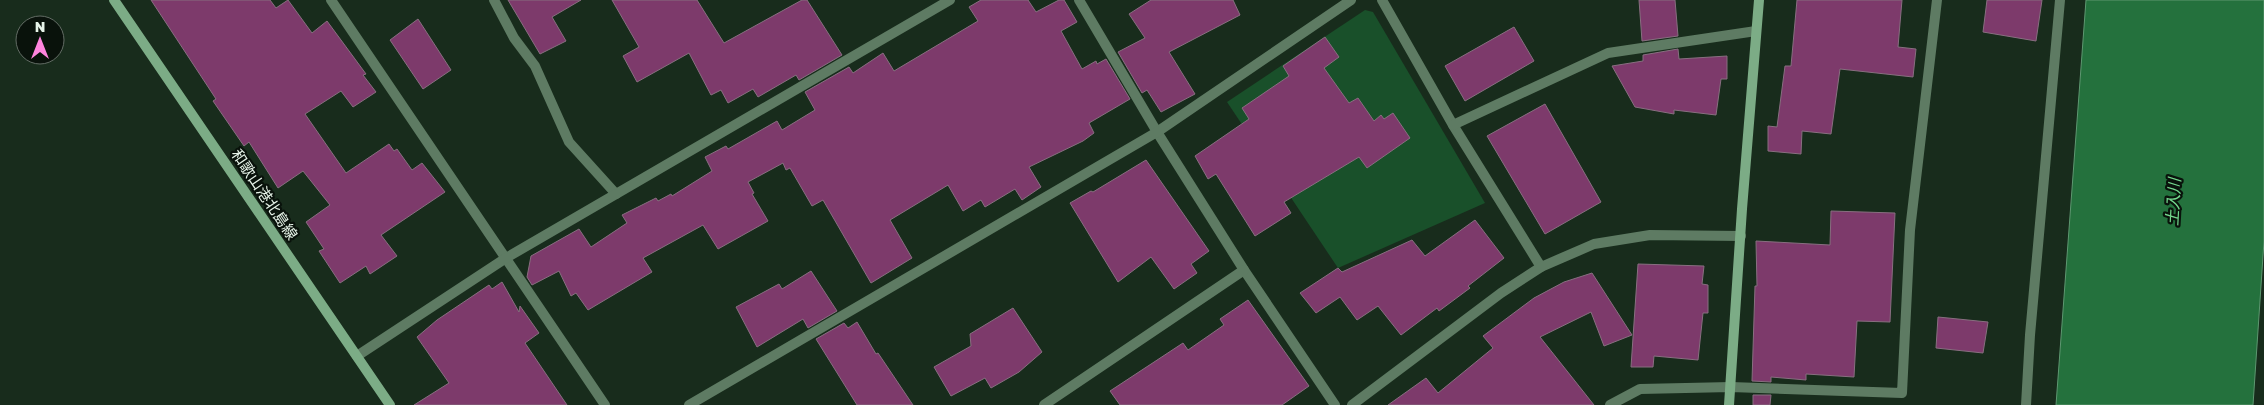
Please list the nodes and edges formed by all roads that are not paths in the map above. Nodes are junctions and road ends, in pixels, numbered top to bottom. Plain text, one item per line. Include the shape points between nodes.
1 (114, 0) edge
2 (331, 0) edge
3 (494, 0) edge
4 (950, 0) edge
5 (1079, 0) edge
6 (1351, 0) edge
7 (1382, 0) edge
8 (1759, 0) edge
9 (1937, 0) edge
10 (2060, 0) edge
11 (1756, 31) junction
12 (1453, 125) junction
13 (1157, 132) junction
14 (616, 194) junction
15 (1741, 236) junction
16 (506, 258) junction
17 (1541, 267) junction
18 (1244, 270) junction
19 (357, 356) junction
20 (1731, 387) junction
21 (390, 405) edge
22 (604, 405) edge
23 (689, 405) edge
24 (1044, 405) edge
25 (1335, 405) edge
26 (1352, 405) edge
27 (1610, 405) edge
28 (1729, 405) edge
29 (2026, 405) edge

1 - 19 main road, 和歌山港北島線
2 - 16 street
3 - 14 street via 514,38 535,66 569,142
4 - 14 street
5 - 13 street
6 - 13 street
7 - 12 street
8 - 11 main road
9 - 20 street via 1910,230 1902,394
10 - 29 street
11 - 12 street via 1608,53
11 - 15 main road
12 - 17 street
13 - 18 street
13 - 23 street
14 - 16 street
15 - 17 street via 1650,235 1594,244
15 - 20 main road
16 - 19 street
16 - 22 street
17 - 26 street via 1501,293
18 - 24 street
18 - 25 street
19 - 21 main road, 和歌山港北島線
20 - 27 street via 1640,389
20 - 28 main road

